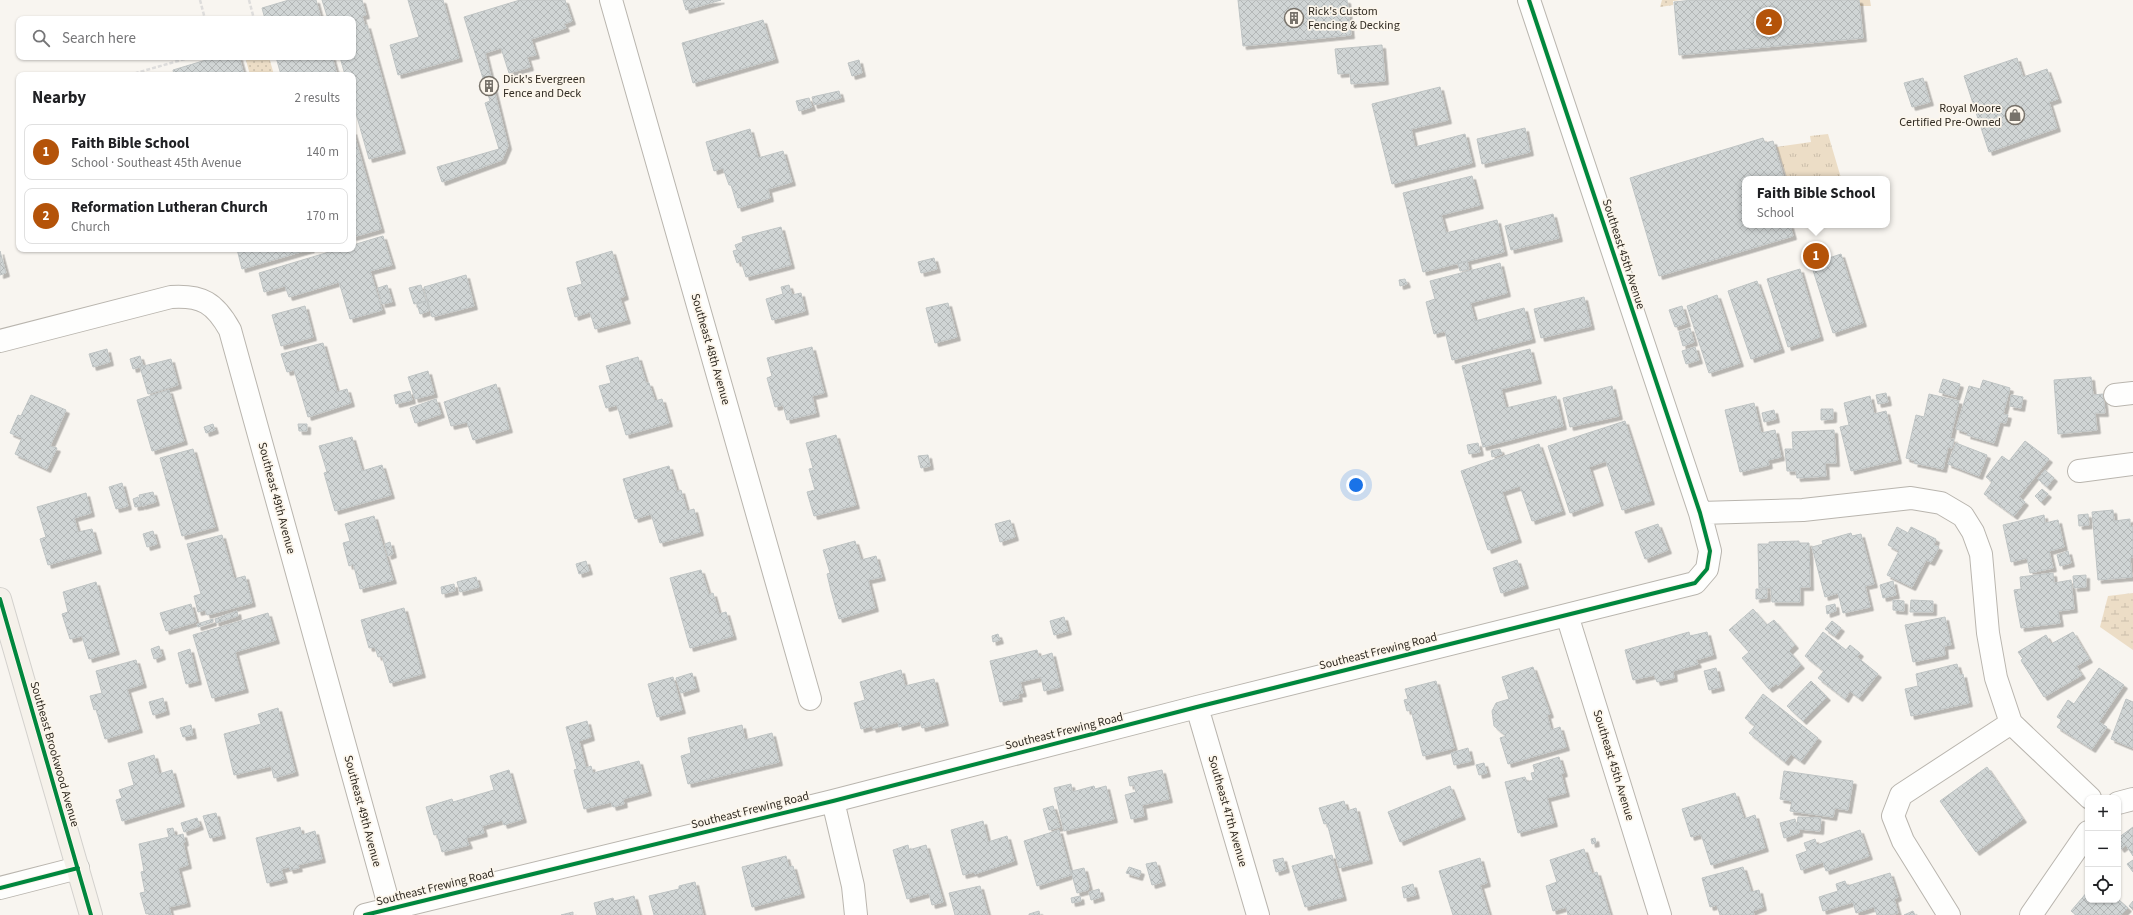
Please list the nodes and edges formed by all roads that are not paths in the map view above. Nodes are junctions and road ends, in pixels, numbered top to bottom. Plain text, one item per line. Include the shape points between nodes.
1 (611, 0) edge
2 (1529, 0) edge
3 (0, 341) edge
4 (2133, 464) edge
5 (2079, 471) dead end
6 (1700, 513) junction
7 (0, 599) edge
8 (1567, 615) junction
9 (810, 699) dead end
10 (1197, 707) junction
11 (2011, 723) junction
12 (2087, 795) edge
13 (2133, 799) edge
14 (833, 800) junction
15 (2121, 801) edge
16 (2085, 836) edge
17 (78, 868) junction
18 (0, 888) edge
19 (390, 909) junction
20 (91, 915) edge
21 (365, 915) edge
22 (856, 915) edge
23 (1258, 915) edge
24 (1660, 915) edge
25 (1949, 915) edge
26 (2031, 915) edge

1 - 9 street, Southeast 48th Avenue
2 - 6 street, Southeast 45th Avenue
3 - 19 street, Southeast 49th Avenue via 171,297 189,296 208,302 222,315 230,330
4 - 5 street
6 - 8 street, Southeast Frewing Road via 1710,551 1707,569 1695,583
6 - 11 street via 1803,510 1911,498 1941,503 1963,516 1973,532 1981,554 1996,678
7 - 17 main road, Southeast Brookwood Avenue
8 - 10 street, Southeast Frewing Road
8 - 24 street, Southeast 45th Avenue
10 - 14 street, Southeast Frewing Road
10 - 23 street, Southeast 47th Avenue
11 - 12 street
11 - 25 street via 1901,794 1893,816 1903,841
13 - 15 street
14 - 19 street, Southeast Frewing Road
14 - 22 street via 853,886
16 - 26 street
17 - 18 street
17 - 20 main road, Southeast Brookwood Avenue
19 - 21 street, Southeast Frewing Road

